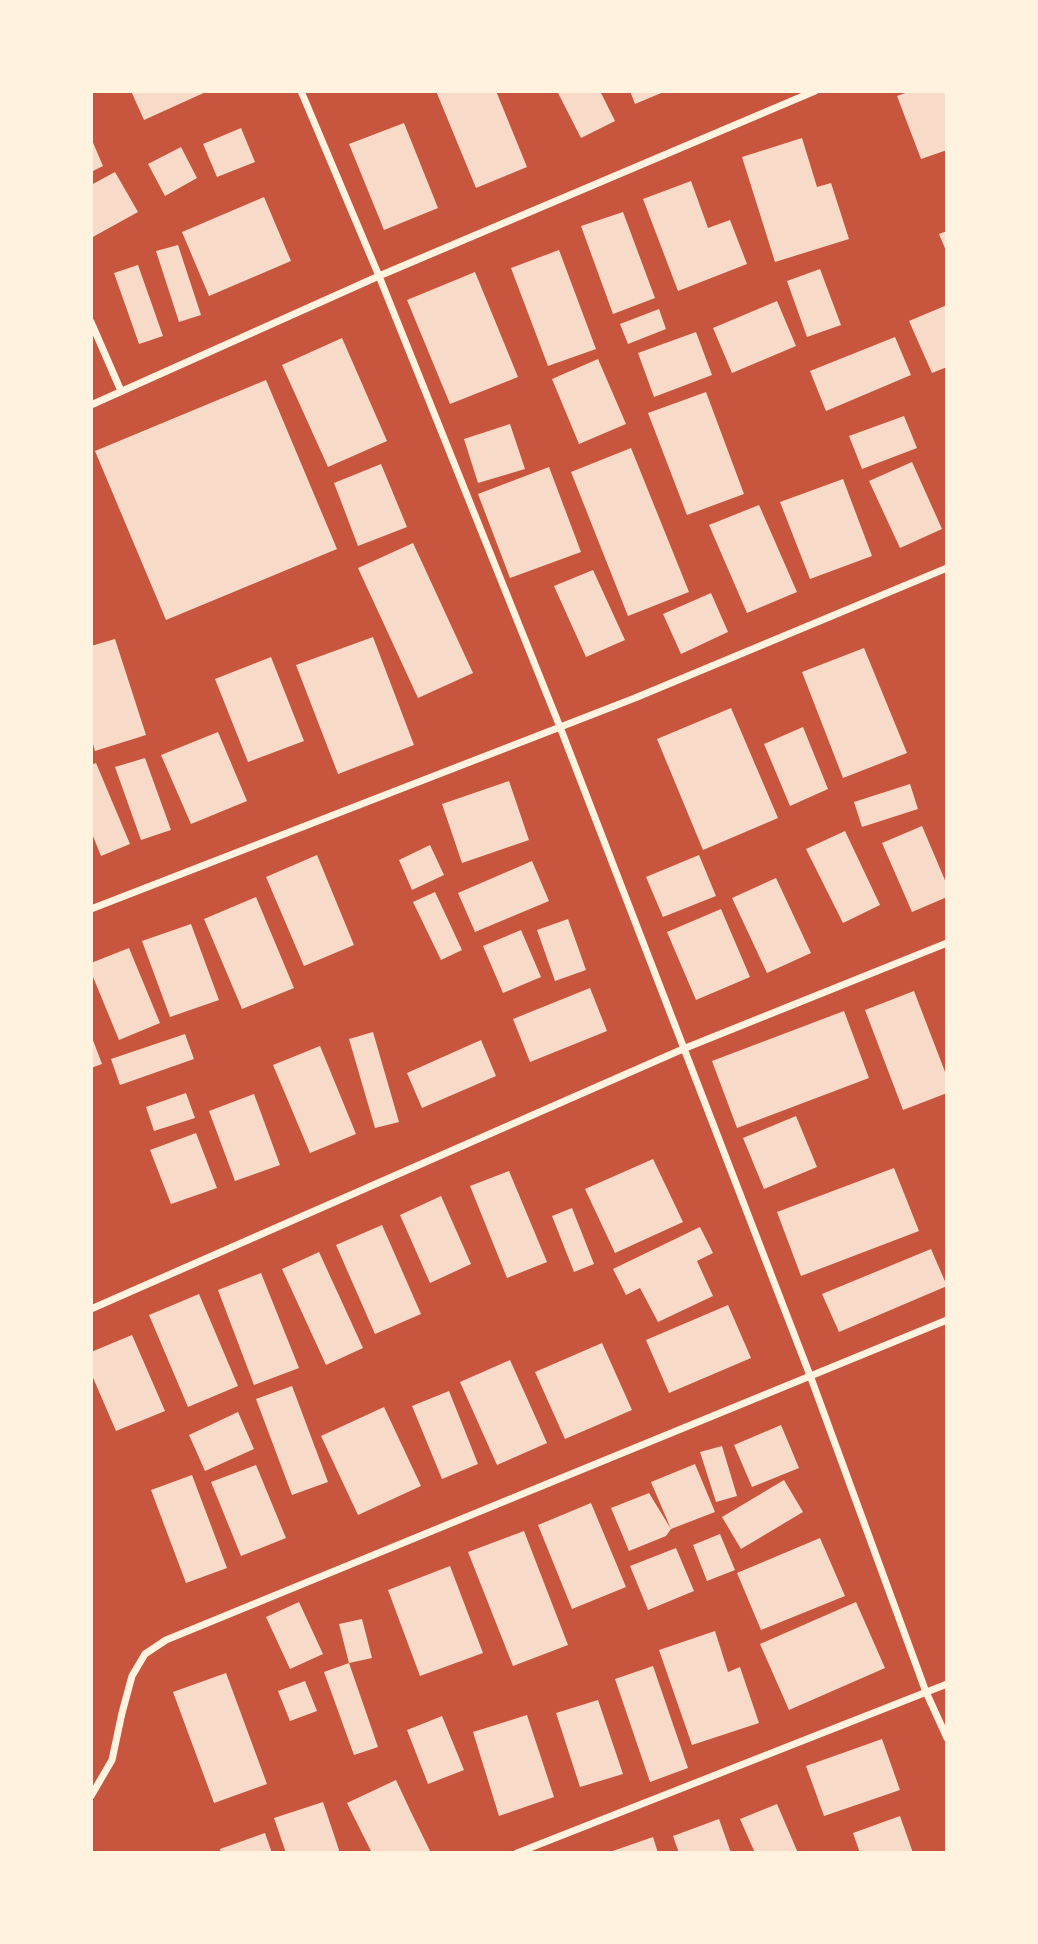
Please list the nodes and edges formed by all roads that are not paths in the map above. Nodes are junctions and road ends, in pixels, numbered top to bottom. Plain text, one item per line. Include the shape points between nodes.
1 (301, 91) edge
2 (815, 91) edge
3 (379, 276) junction
4 (91, 322) edge
5 (121, 391) junction
6 (91, 405) edge
7 (947, 568) edge
8 (560, 727) junction
9 (91, 909) edge
10 (947, 943) edge
11 (683, 1049) junction
12 (91, 1309) edge
13 (947, 1320) edge
14 (811, 1378) junction
15 (947, 1684) edge
16 (926, 1692) junction
17 (947, 1738) edge
18 (91, 1796) edge
19 (517, 1853) edge

1 - 3 street
2 - 3 street
3 - 5 street
3 - 8 street
4 - 5 street
5 - 6 street
7 - 8 street
8 - 9 street
8 - 11 street
10 - 11 street
11 - 12 street
11 - 14 street
13 - 14 street
14 - 16 street
14 - 18 street via 166,1640 145,1654 132,1676 112,1760
15 - 16 street
16 - 17 street
16 - 19 street

